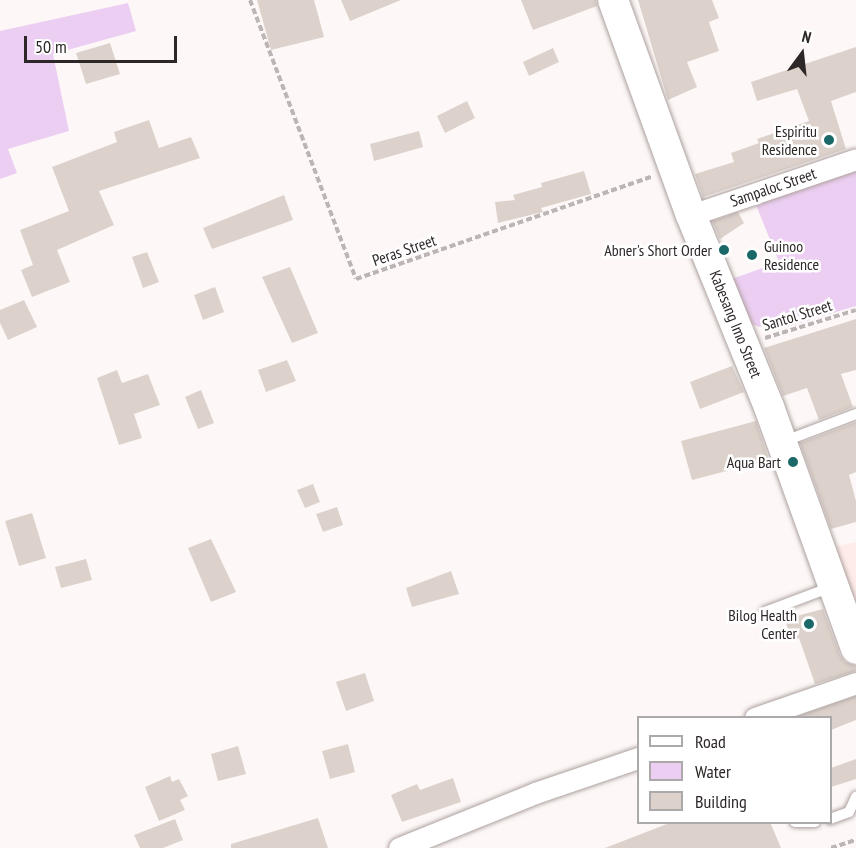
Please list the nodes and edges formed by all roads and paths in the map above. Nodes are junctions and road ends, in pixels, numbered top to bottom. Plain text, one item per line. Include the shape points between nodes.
1 (250, 0) edge
2 (613, 0) edge
3 (856, 159) edge
4 (674, 169) junction
5 (691, 215) junction
6 (856, 310) edge
7 (744, 344) junction
8 (856, 414) edge
9 (782, 442) junction
10 (831, 587) junction
11 (765, 612) dead end
12 (856, 649) edge
13 (856, 683) edge
14 (758, 716) edge
15 (637, 759) edge
16 (856, 797) edge
17 (832, 819) edge
18 (856, 840) edge
19 (399, 848) edge
20 (831, 848) edge

1 - 4 path, Peras Street via 356,279
2 - 4 main road, Kabesang Imo Street
3 - 5 street, Sampaloc Street
4 - 5 main road, Kabesang Imo Street
5 - 7 main road, Kabesang Imo Street
6 - 7 path, Santol Street
7 - 9 main road, Kabesang Imo Street
8 - 9 lane
9 - 10 main road, Kabesang Imo Street
10 - 11 lane
10 - 12 main road, Kabesang Imo Street
13 - 14 street
15 - 19 street via 536,793
16 - 17 lane via 849,812
18 - 20 path

